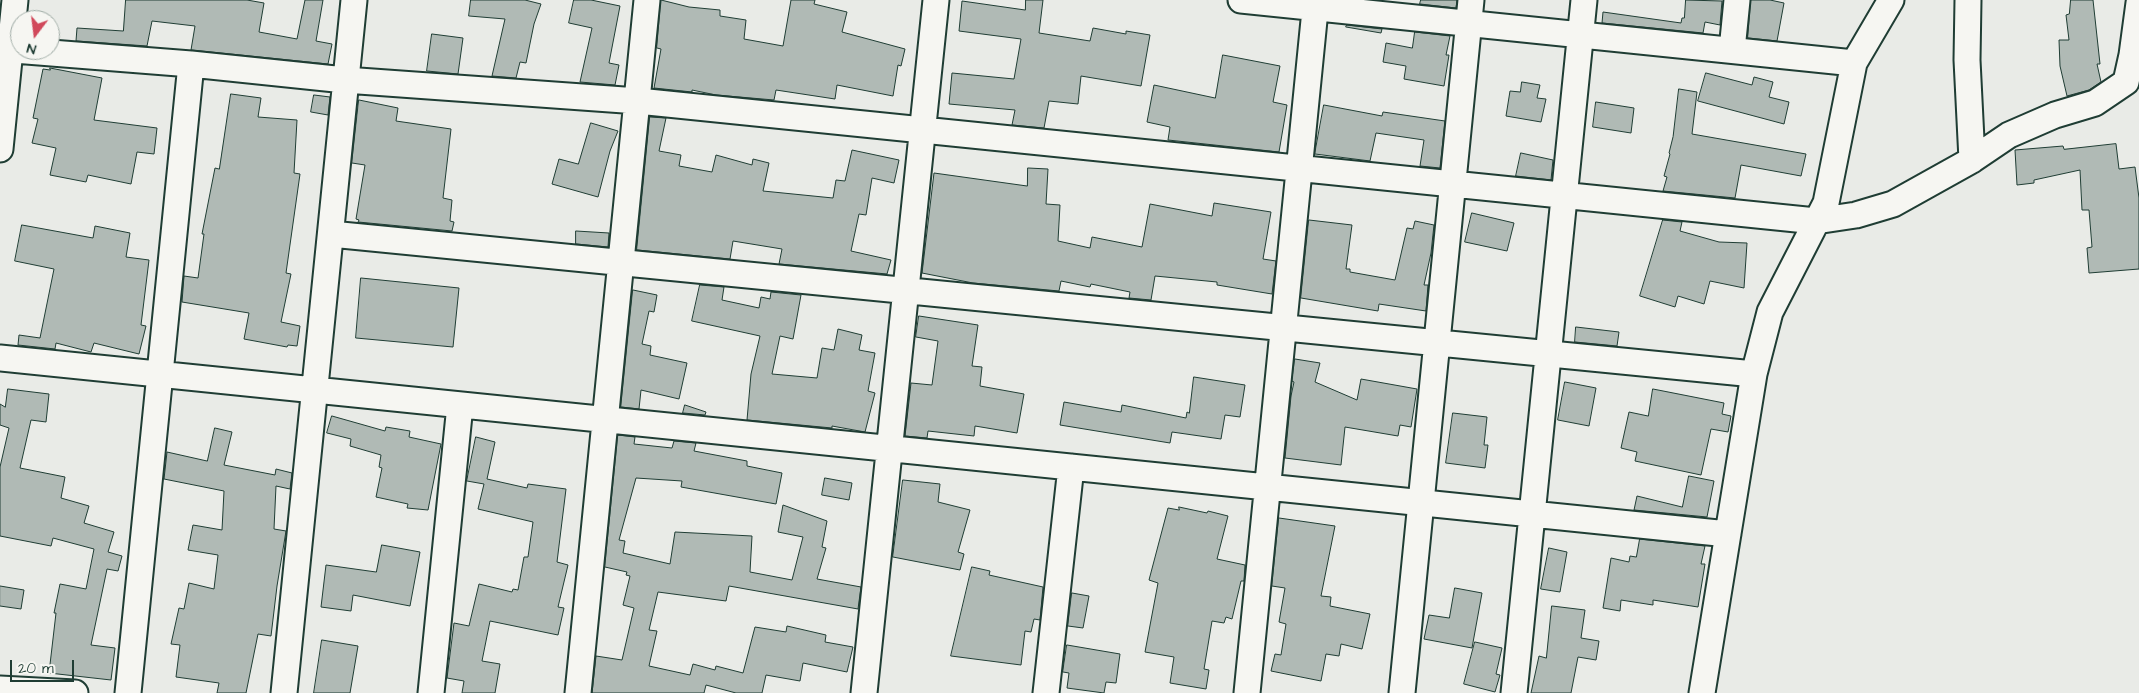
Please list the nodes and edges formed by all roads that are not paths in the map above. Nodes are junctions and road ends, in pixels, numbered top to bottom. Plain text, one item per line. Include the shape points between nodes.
1 (15, 0) edge
2 (354, 0) edge
3 (647, 0) edge
4 (936, 0) edge
5 (1241, 0) edge
6 (1584, 0) edge
7 (1737, 0) edge
8 (1891, 0) edge
9 (1968, 0) edge
10 (2139, 3) edge
11 (1316, 4) edge
12 (1470, 12) edge
13 (1580, 35) junction
14 (5, 50) edge
15 (1732, 50) junction
16 (1854, 63) junction
17 (191, 64) junction
18 (346, 80) junction
19 (638, 100) junction
20 (922, 130) junction
21 (0, 149) edge
22 (1972, 160) junction
23 (1300, 168) junction
24 (1453, 184) junction
25 (1564, 195) junction
26 (1816, 221) junction
27 (331, 234) junction
28 (622, 262) junction
29 (906, 291) junction
30 (1283, 328) junction
31 (1437, 343) junction
32 (1548, 354) junction
33 (0, 358) edge
34 (160, 374) junction
35 (1754, 374) junction
36 (316, 390) junction
37 (460, 404) junction
38 (606, 419) junction
39 (889, 448) junction
40 (1071, 467) junction
41 (1268, 487) junction
42 (1421, 503) junction
43 (1532, 514) junction
44 (1728, 534) junction
45 (0, 689) edge
46 (75, 693) edge
47 (128, 693) edge
48 (284, 693) edge
49 (432, 693) edge
50 (578, 693) edge
51 (864, 693) edge
52 (1046, 693) edge
53 (1247, 693) edge
54 (1402, 693) edge
55 (1514, 693) edge
56 (1702, 693) edge

1 - 14 street
2 - 18 street
3 - 19 street
4 - 20 street
5 - 11 street
6 - 13 street
7 - 15 street
8 - 16 street
9 - 22 street
10 - 22 street via 2126,82 2095,103 2055,115 2009,135
11 - 12 street
11 - 23 street
12 - 13 street
12 - 24 street
13 - 15 street
13 - 25 street
14 - 17 street
14 - 21 street
15 - 16 street
16 - 26 street via 1826,203
17 - 18 street
17 - 34 street
18 - 19 street
18 - 27 street
19 - 20 street
19 - 28 street
20 - 23 street
20 - 29 street
22 - 26 street via 1893,204 1856,215
23 - 24 street
23 - 30 street
24 - 25 street
24 - 31 street
25 - 26 street
25 - 32 street
26 - 35 street via 1770,312
27 - 28 street
27 - 36 street
28 - 29 street
28 - 38 street
29 - 30 street
29 - 39 street
30 - 31 street
30 - 41 street
31 - 32 street
31 - 42 street
32 - 35 street
32 - 43 street
33 - 34 street
34 - 36 street
34 - 47 street
35 - 44 street
36 - 37 street
36 - 48 street
37 - 38 street
37 - 49 street
38 - 39 street
38 - 50 street
39 - 40 street
39 - 51 street
40 - 41 street
40 - 52 street
41 - 42 street
41 - 53 street
42 - 43 street
42 - 54 street
43 - 44 street
43 - 55 street
44 - 56 street
45 - 46 street

